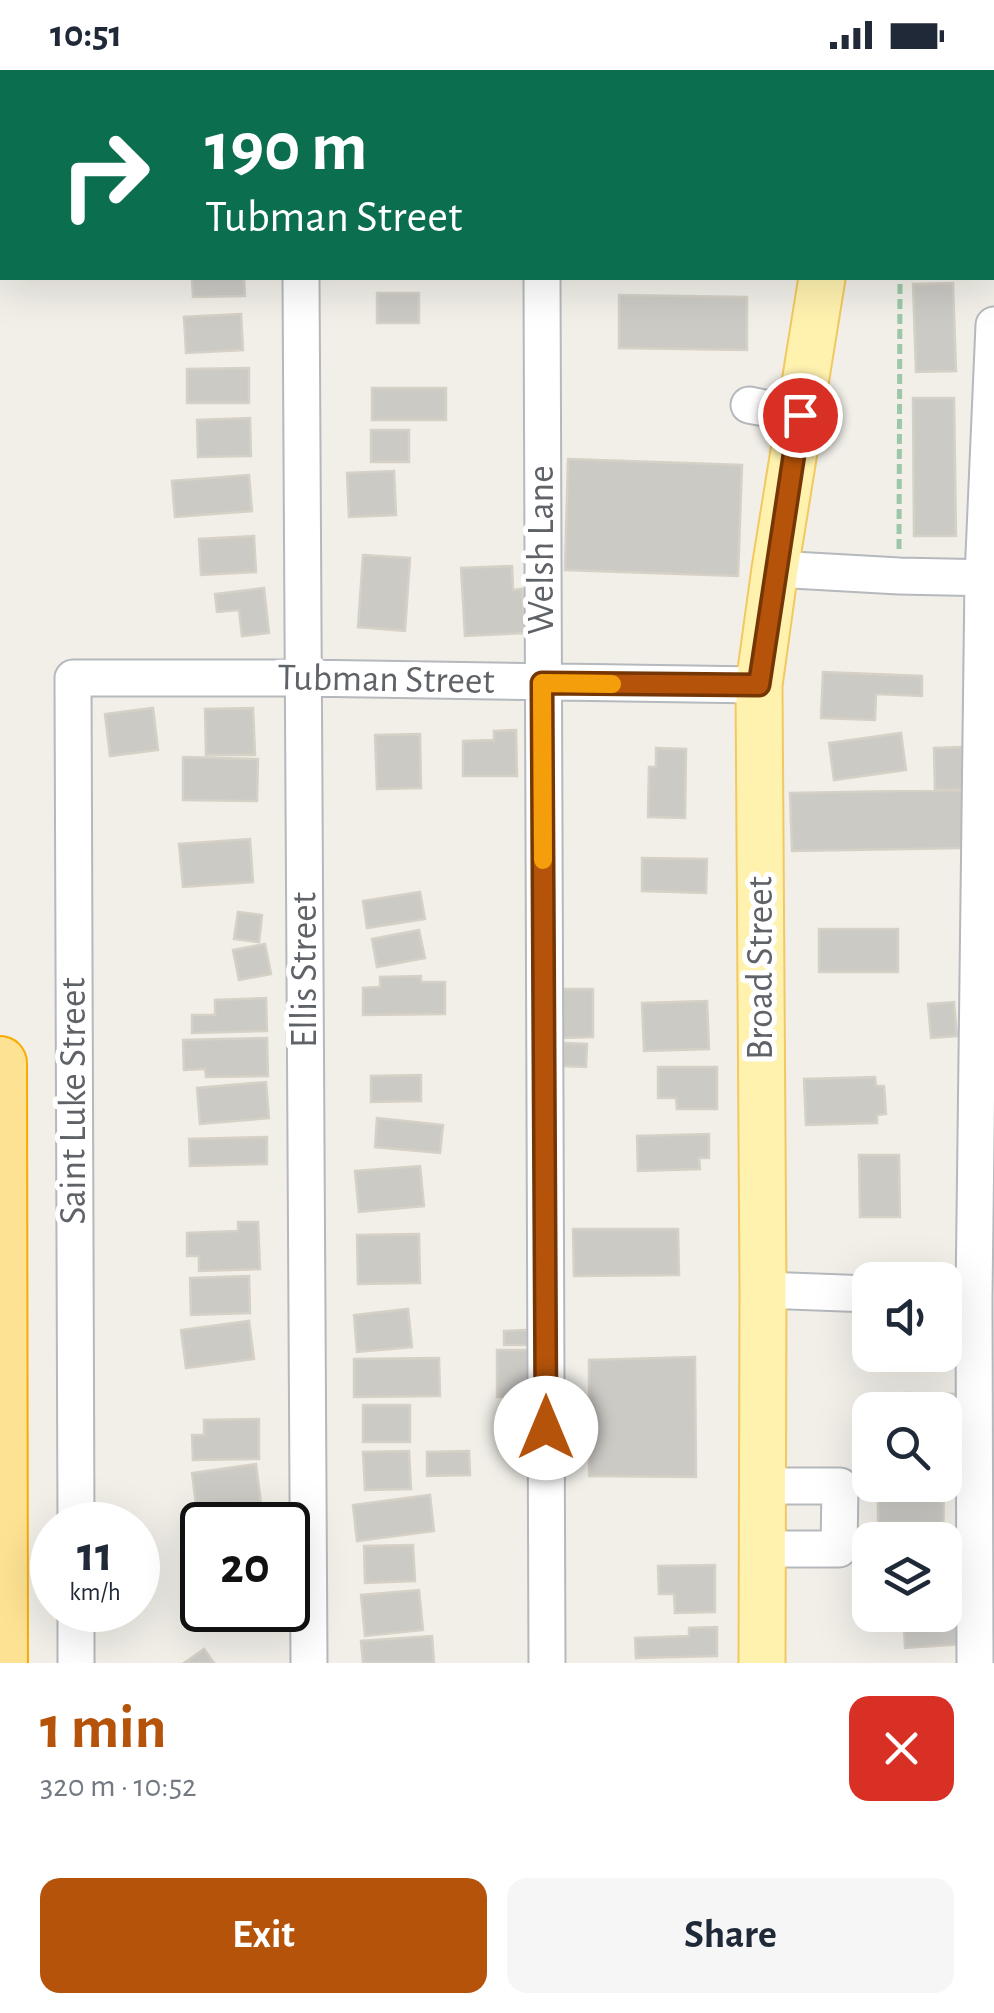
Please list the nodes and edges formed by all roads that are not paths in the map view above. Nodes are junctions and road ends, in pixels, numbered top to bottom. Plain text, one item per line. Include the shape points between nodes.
1 (301, 280) edge
2 (542, 280) edge
3 (822, 280) edge
4 (994, 325) edge
5 (750, 405) dead end
6 (800, 415) junction
7 (775, 570) junction
8 (988, 578) edge
9 (73, 678) joint
10 (304, 678) junction
11 (542, 683) junction
12 (759, 685) junction
13 (0, 1063) edge
14 (764, 1290) junction
15 (852, 1293) edge
16 (971, 1297) edge
17 (1, 1314) edge
18 (762, 1486) junction
19 (76, 1502) edge
20 (762, 1549) junction
21 (76, 1632) edge
22 (1, 1663) edge
23 (14, 1663) edge
24 (76, 1663) edge
25 (308, 1663) edge
26 (548, 1663) edge
27 (762, 1663) edge
28 (975, 1663) edge

1 - 10 street, Ellis Street
2 - 11 street, Welsh Lane
3 - 6 main road, Broad Street
4 - 8 street
5 - 6 street
6 - 7 main road, Broad Street
7 - 8 street
7 - 12 main road, Broad Street
8 - 16 street
9 - 10 street, Tubman Street
9 - 19 street, Saint Luke Street
10 - 11 street, Tubman Street
10 - 25 street, Ellis Street
11 - 12 street, Tubman Street
11 - 26 street, Welsh Lane
12 - 14 main road, Broad Street
13 - 17 highway
14 - 15 street
14 - 18 main road, Broad Street
16 - 28 street
17 - 22 highway
17 - 23 highway
18 - 20 main road, Broad Street
18 - 20 street via 840,1486 839,1549
20 - 27 main road, Broad Street
21 - 24 street

